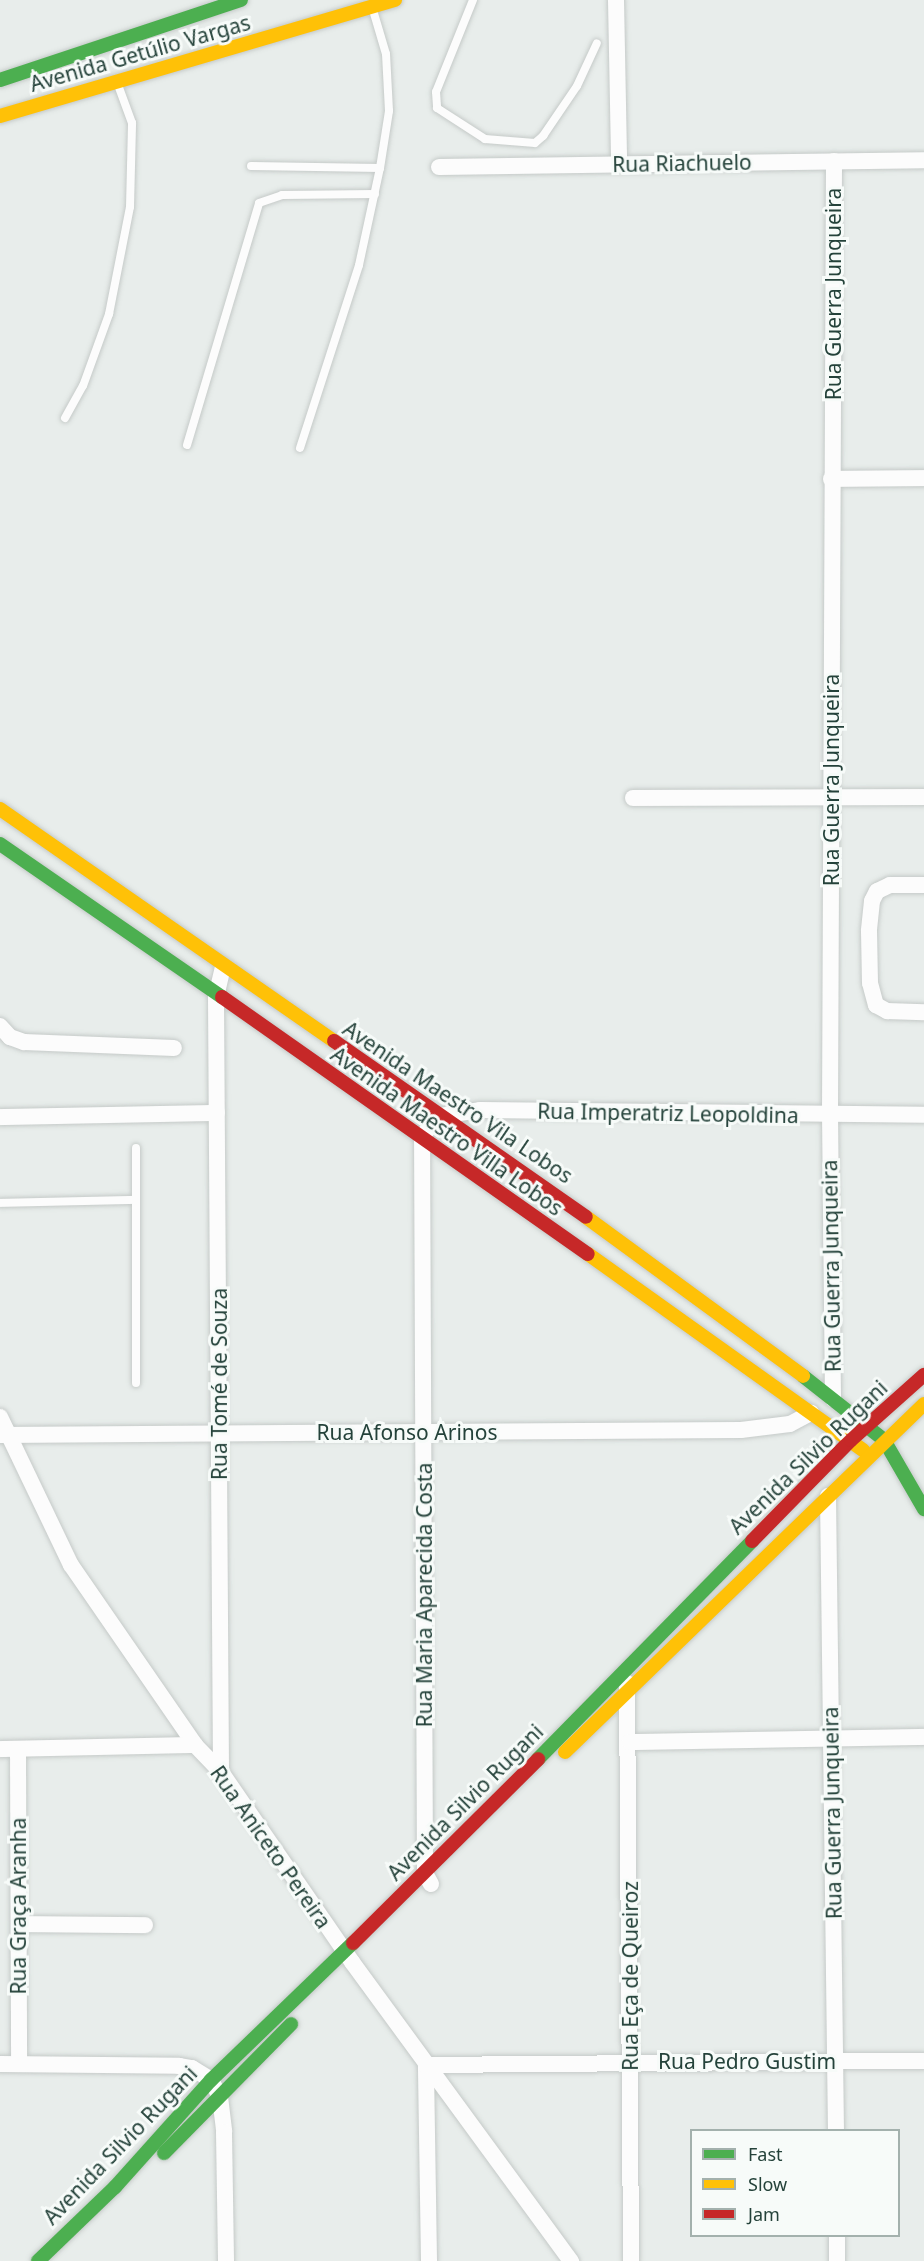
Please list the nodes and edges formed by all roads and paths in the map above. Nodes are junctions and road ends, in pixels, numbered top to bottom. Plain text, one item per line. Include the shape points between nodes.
1 (242, 0) edge
2 (395, 0) edge
3 (473, 0) edge
4 (616, 0) edge
5 (372, 6) junction
6 (122, 38) junction
7 (597, 44) dead end
8 (0, 80) edge
9 (117, 81) junction
10 (0, 116) edge
11 (924, 160) edge
12 (834, 161) junction
13 (619, 163) junction
14 (251, 166) dead end
15 (440, 167) dead end
16 (380, 168) junction
17 (375, 194) junction
18 (65, 418) dead end
19 (187, 445) dead end
20 (300, 448) dead end
21 (924, 478) edge
22 (831, 479) junction
23 (633, 798) dead end
24 (831, 798) junction
25 (924, 798) edge
26 (0, 809) edge
27 (3, 852) edge
28 (924, 885) edge
29 (223, 967) junction
30 (216, 997) junction
31 (924, 1012) edge
32 (0, 1026) edge
33 (174, 1048) dead end
34 (218, 1113) junction
35 (924, 1114) edge
36 (440, 1116) junction
37 (830, 1116) junction
38 (0, 1117) edge
39 (422, 1136) junction
40 (136, 1148) dead end
41 (136, 1200) junction
42 (0, 1203) edge
43 (924, 1375) edge
44 (136, 1383) dead end
45 (833, 1399) junction
46 (924, 1404) edge
47 (811, 1413) junction
48 (0, 1417) edge
49 (868, 1425) junction
50 (423, 1432) junction
51 (219, 1434) junction
52 (4, 1435) edge
53 (851, 1440) junction
54 (884, 1440) junction
55 (868, 1455) junction
56 (828, 1496) junction
57 (924, 1509) edge
58 (626, 1669) junction
59 (628, 1690) junction
60 (924, 1737) edge
61 (831, 1738) junction
62 (630, 1742) junction
63 (195, 1745) junction
64 (0, 1749) edge
65 (18, 1749) junction
66 (221, 1772) junction
67 (428, 1879) junction
68 (19, 1924) junction
69 (145, 1925) dead end
70 (348, 1956) junction
71 (629, 2061) junction
72 (835, 2061) junction
73 (924, 2061) edge
74 (0, 2064) edge
75 (19, 2064) junction
76 (426, 2065) junction
77 (210, 2080) junction
78 (220, 2097) junction
79 (836, 2129) edge
80 (837, 2237) edge
81 (38, 2261) edge
82 (56, 2261) edge
83 (226, 2261) edge
84 (429, 2261) edge
85 (571, 2261) edge
86 (631, 2261) edge
87 (837, 2261) edge

1 - 6 street, Avenida Getúlio Vargas
2 - 5 street, Avenida Getúlio Vargas
3 - 7 lane via 436,92 437,108 485,139 535,143 577,86
4 - 13 street
5 - 9 street, Avenida Getúlio Vargas
5 - 16 lane via 386,54 389,111
6 - 8 street, Avenida Getúlio Vargas
6 - 9 street via 114,60
9 - 10 street, Avenida Getúlio Vargas
9 - 18 lane via 127,100 132,123 130,207 109,314 84,386
11 - 12 street, Rua Riachuelo
12 - 13 street, Rua Riachuelo
12 - 22 street, Rua Guerra Junqueira
13 - 15 street, Rua Riachuelo
14 - 16 lane
16 - 17 lane
17 - 19 lane via 282,195 259,203
17 - 20 lane via 359,265
21 - 22 street
22 - 24 street, Rua Guerra Junqueira
23 - 24 street
24 - 25 street
24 - 37 street, Rua Guerra Junqueira
26 - 29 street, Avenida Maestro Vila Lobos
27 - 30 street, Avenida Maestro Villa Lobos
28 - 31 street via 890,885 877,891 869,931 870,983 876,1005 887,1011
29 - 30 street, Rua Tomé de Souza
29 - 36 street, Avenida Maestro Vila Lobos
30 - 34 street, Rua Tomé de Souza
30 - 39 street, Avenida Maestro Villa Lobos
32 - 33 street via 10,1037 24,1042
34 - 38 street
34 - 51 street, Rua Tomé de Souza
35 - 37 street, Rua Imperatriz Leopoldina
36 - 37 street, Rua Imperatriz Leopoldina via 480,1110
36 - 39 street
36 - 45 street, Avenida Maestro Vila Lobos via 646,1259
37 - 45 street, Rua Guerra Junqueira
39 - 47 street, Avenida Maestro Villa Lobos
39 - 50 street, Rua Maria Aparecida Costa
40 - 41 lane
41 - 42 lane
41 - 44 lane
43 - 49 street, Avenida Silvio Rugani
45 - 49 street, Avenida Maestro Vila Lobos
46 - 54 street, Avenida Silvio Rugani
47 - 50 street, Rua Afonso Arinos via 790,1424 741,1430
47 - 53 street, Avenida Maestro Villa Lobos
48 - 52 street, Rua Aniceto Pereira
49 - 53 street, Avenida Silvio Rugani
49 - 54 street, Avenida Maestro Vila Lobos
50 - 51 street, Rua Afonso Arinos
50 - 67 street, Rua Maria Aparecida Costa
51 - 52 street, Rua Afonso Arinos
51 - 66 street, Rua Tomé de Souza
52 - 63 street, Rua Aniceto Pereira via 71,1565
53 - 55 street, Avenida Maestro Villa Lobos
53 - 58 street, Avenida Silvio Rugani
54 - 55 street, Avenida Silvio Rugani
54 - 57 street
55 - 56 street, Avenida Silvio Rugani
56 - 59 street, Avenida Silvio Rugani
56 - 61 street, Rua Guerra Junqueira
58 - 59 street, Rua Eça de Queiroz
58 - 67 street, Avenida Silvio Rugani
59 - 62 street, Rua Eça de Queiroz
59 - 67 street, Avenida Silvio Rugani
60 - 61 street
61 - 62 street
61 - 72 street, Rua Guerra Junqueira
62 - 71 street, Rua Eça de Queiroz
63 - 65 street
63 - 66 street, Rua Aniceto Pereira
64 - 65 street
65 - 68 street, Rua Graça Aranha
66 - 70 street, Rua Aniceto Pereira
67 - 70 street, Avenida Silvio Rugani
68 - 69 street
68 - 75 street, Rua Graça Aranha
70 - 76 street, Rua Aniceto Pereira
70 - 77 street, Avenida Silvio Rugani
70 - 78 street, Avenida Silvio Rugani
71 - 72 street, Rua Pedro Gustim
71 - 76 street, Rua Pedro Gustim
71 - 86 street, Rua Eça de Queiroz
72 - 73 street, Rua Pedro Gustim
72 - 79 street, Rua Guerra Junqueira
74 - 75 street
75 - 77 street via 179,2066 192,2068
76 - 84 street
76 - 85 street, Rua Aniceto Pereira
77 - 78 street
77 - 81 street, Avenida Silvio Rugani via 115,2187
78 - 82 street, Avenida Silvio Rugani
78 - 83 street
80 - 87 street

